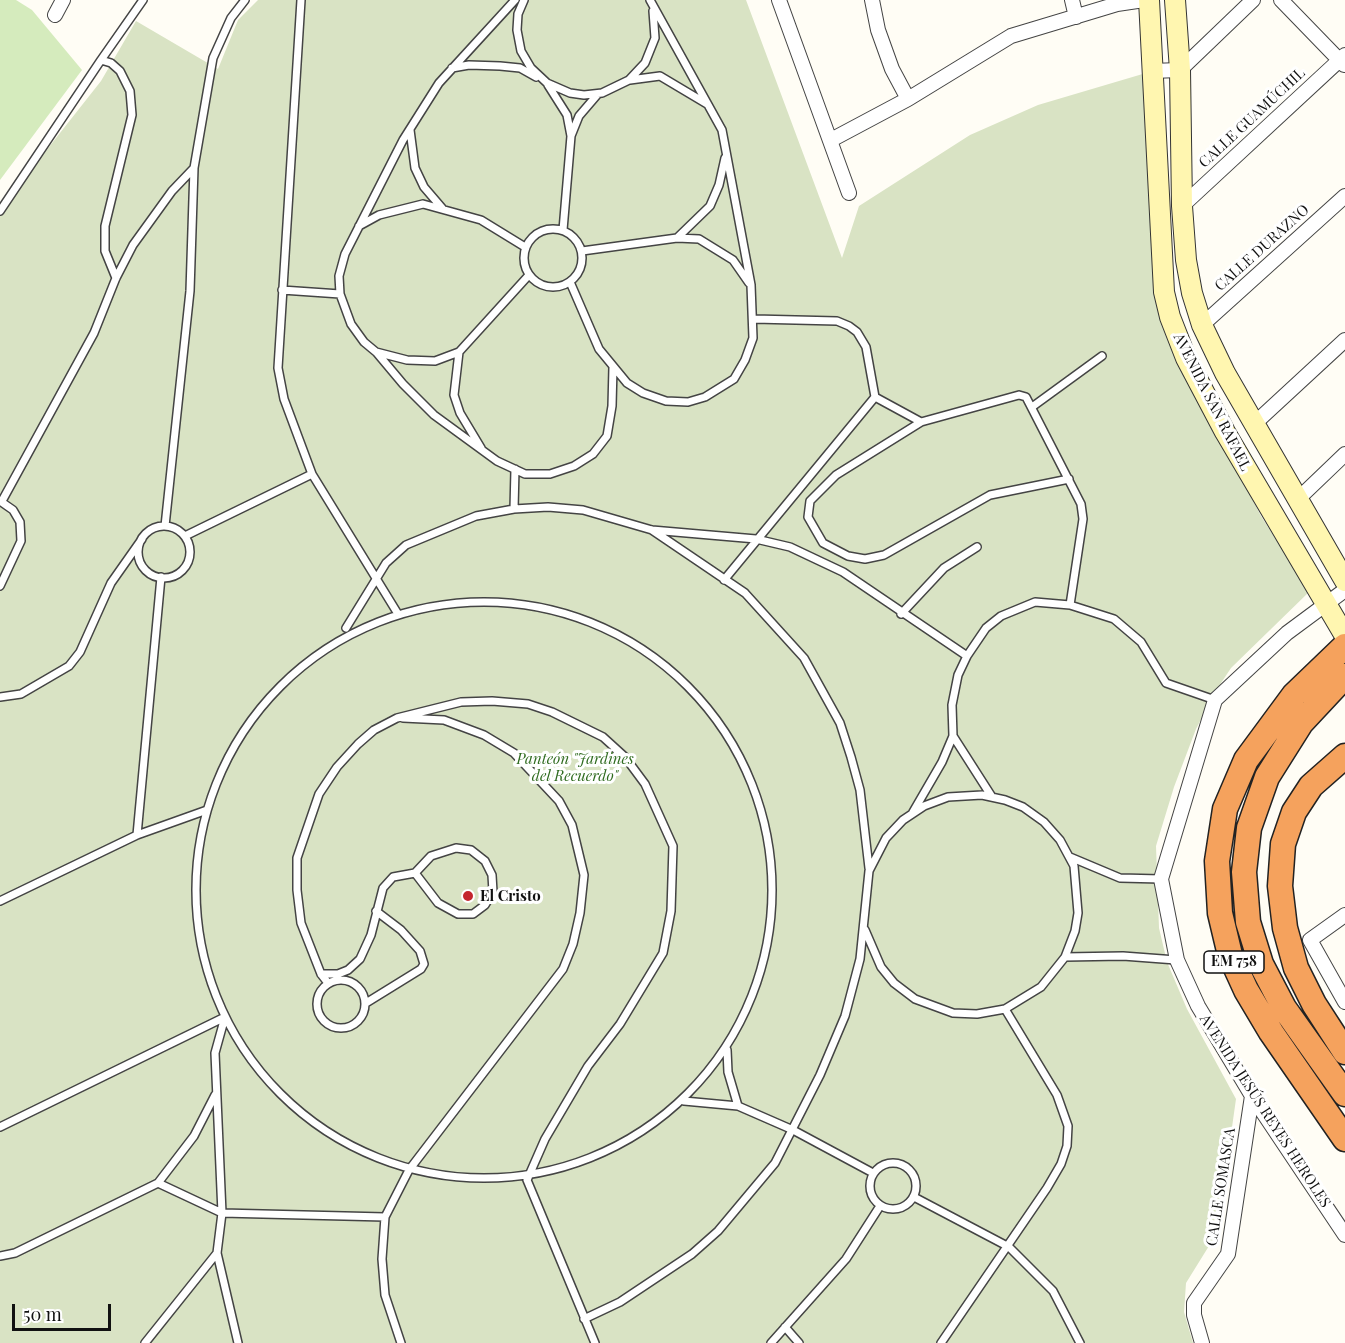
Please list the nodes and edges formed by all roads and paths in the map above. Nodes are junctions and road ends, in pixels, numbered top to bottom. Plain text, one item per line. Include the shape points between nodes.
1 (63, 0) edge
2 (142, 0) edge
3 (245, 0) edge
4 (301, 0) edge
5 (515, 0) edge
6 (524, 0) edge
7 (779, 0) edge
8 (872, 0) edge
9 (1072, 0) edge
10 (1146, 0) edge
11 (1175, 0) edge
12 (1253, 0) edge
13 (1281, 0) edge
14 (651, 1) edge
15 (55, 15) dead end
16 (1076, 17) junction
17 (101, 60) junction
18 (1343, 60) edge
19 (452, 68) junction
20 (1180, 70) junction
21 (1151, 71) junction
22 (629, 80) junction
23 (547, 83) junction
24 (597, 95) junction
25 (908, 99) junction
26 (709, 105) junction
27 (410, 129) junction
28 (571, 136) junction
29 (831, 140) junction
30 (726, 154) junction
31 (194, 168) junction
32 (849, 193) dead end
33 (1345, 196) edge
34 (1182, 206) junction
35 (442, 208) junction
36 (0, 211) edge
37 (358, 227) junction
38 (562, 230) junction
39 (677, 238) junction
40 (525, 247) junction
41 (582, 251) junction
42 (530, 276) junction
43 (116, 278) junction
44 (570, 282) junction
45 (751, 285) junction
46 (282, 290) junction
47 (339, 294) junction
48 (754, 319) junction
49 (1202, 325) junction
50 (1345, 340) edge
51 (376, 352) junction
52 (459, 352) junction
53 (1102, 356) dead end
54 (612, 367) junction
55 (875, 397) junction
56 (1032, 407) junction
57 (921, 422) junction
58 (1254, 424) junction
59 (482, 450) junction
60 (1345, 454) edge
61 (515, 469) junction
62 (312, 474) junction
63 (1069, 479) junction
64 (1297, 500) junction
65 (1, 501) edge
66 (514, 509) junction
67 (165, 526) junction
68 (652, 530) junction
69 (185, 536) junction
70 (142, 539) junction
71 (756, 539) junction
72 (977, 547) dead end
73 (161, 577) junction
74 (375, 580) junction
75 (724, 580) junction
76 (1345, 581) edge
77 (0, 586) edge
78 (1345, 590) edge
79 (1325, 602) junction
80 (1070, 605) junction
81 (398, 614) junction
82 (901, 614) junction
83 (346, 628) junction
84 (1345, 636) edge
85 (1345, 646) edge
86 (967, 656) junction
87 (1345, 676) edge
88 (0, 697) edge
89 (1215, 700) junction
90 (397, 718) junction
91 (952, 736) junction
92 (1345, 756) edge
93 (992, 796) junction
94 (207, 810) junction
95 (912, 813) junction
96 (137, 835) junction
97 (1070, 857) junction
98 (869, 871) junction
99 (415, 873) junction
100 (1161, 879) junction
101 (0, 901) edge
102 (376, 911) junction
103 (1345, 915) edge
104 (865, 930) junction
105 (1065, 957) junction
106 (1177, 960) junction
107 (321, 974) junction
108 (328, 983) junction
109 (1345, 1002) edge
110 (366, 1003) junction
111 (1005, 1009) junction
112 (225, 1017) junction
113 (727, 1050) junction
114 (1345, 1052) edge
115 (1345, 1094) edge
116 (215, 1095) junction
117 (1251, 1096) junction
118 (684, 1101) junction
119 (738, 1106) junction
120 (0, 1126) edge
121 (793, 1130) junction
122 (1345, 1139) edge
123 (409, 1170) junction
124 (873, 1173) junction
125 (527, 1180) junction
126 (158, 1183) junction
127 (914, 1197) junction
128 (880, 1206) junction
129 (222, 1213) junction
130 (385, 1217) junction
131 (1345, 1235) edge
132 (1009, 1247) junction
133 (217, 1253) junction
134 (0, 1256) edge
135 (584, 1319) junction
136 (785, 1326) junction
137 (144, 1343) edge
138 (238, 1343) edge
139 (401, 1343) edge
140 (595, 1343) edge
141 (771, 1343) edge
142 (799, 1343) edge
143 (941, 1343) edge
144 (1080, 1343) edge
145 (1202, 1343) edge

1 - 15 street
2 - 17 lane
3 - 31 lane via 231,18 213,58
4 - 46 lane
5 - 19 lane
6 - 23 lane via 517,30 521,51
7 - 29 street
8 - 25 street via 892,69
9 - 16 street
10 - 16 street
10 - 21 main road, AVENIDA SAN RAFAEL
11 - 20 main road, AVENIDA SAN RAFAEL
12 - 20 street
13 - 18 street
14 - 22 lane via 655,38 645,63
14 - 26 lane
16 - 25 street via 1011,36
17 - 36 lane
17 - 43 lane via 120,71 130,91 132,115 105,226 105,250
18 - 34 street, CALLE GUAMÚCHIL
19 - 23 lane via 520,68
19 - 27 lane
20 - 21 street
20 - 34 main road, AVENIDA SAN RAFAEL
21 - 79 main road, AVENIDA SAN RAFAEL via 1164,292 1170,317 1186,358 1225,432
22 - 24 lane
22 - 26 lane via 660,76
23 - 24 lane via 570,93
23 - 28 lane via 567,115
24 - 28 lane via 579,116
25 - 29 street
26 - 30 lane via 722,130
27 - 35 lane via 415,168 424,187
27 - 37 lane
28 - 38 lane
29 - 32 street
30 - 39 lane via 710,206
30 - 45 lane
31 - 43 lane via 172,190
31 - 67 lane via 190,291
33 - 49 street, CALLE DURAZNO
34 - 49 main road, AVENIDA SAN RAFAEL via 1186,260
35 - 37 lane via 423,204 401,208
35 - 40 lane via 481,220
37 - 47 lane via 342,265
38 - 40 lane via 538,232
38 - 41 lane via 577,240
39 - 41 lane
39 - 45 lane via 699,239 717,249 733,260
40 - 42 lane via 524,264
41 - 44 lane via 579,271
42 - 44 lane via 544,286
42 - 52 lane
43 - 65 lane via 94,333
44 - 54 lane via 599,349
45 - 48 lane
46 - 47 lane
46 - 62 lane via 280,378
47 - 51 lane via 351,324
48 - 54 lane via 753,338 734,379 705,397 688,402 643,393
48 - 55 lane via 837,321 849,326 866,347
49 - 58 main road, AVENIDA SAN RAFAEL
50 - 58 street
51 - 52 lane via 421,362 449,358
51 - 59 lane via 434,415
52 - 59 lane via 454,395
53 - 56 lane
54 - 61 lane via 607,436 593,454 550,474 525,474
55 - 57 lane
55 - 71 lane
56 - 57 lane via 1026,397 1019,395
56 - 63 lane
57 - 63 lane via 836,475 810,501 808,517 823,543 848,556 865,559 884,555 990,495
58 - 64 main road, AVENIDA SAN RAFAEL
59 - 61 lane
60 - 64 street
61 - 66 lane
62 - 69 lane
62 - 74 lane
63 - 80 lane via 1081,504 1083,519
64 - 76 main road, AVENIDA SAN RAFAEL
65 - 77 lane via 20,522 21,541
66 - 68 lane via 583,510
66 - 74 lane via 476,516 406,545
67 - 69 lane
67 - 70 lane via 149,531
68 - 71 lane
68 - 75 lane
69 - 73 lane via 190,552 188,563 177,574
70 - 73 lane via 140,561 145,569
70 - 88 lane via 111,583 80,652 69,666 21,694
71 - 75 lane
71 - 82 lane via 790,548 843,572
72 - 82 lane via 944,568
73 - 96 lane
74 - 81 lane
74 - 83 lane
75 - 98 lane via 745,593 804,658 840,723 860,790
78 - 79 street
79 - 84 main road, AVENIDA SAN RAFAEL
79 - 89 street
80 - 86 lane via 1035,602 1001,616 986,628
80 - 89 lane via 1114,619 1141,642 1166,682
81 - 83 lane
81 - 113 lane via 483,602 521,602 553,610 656,660 717,719 739,751 753,783 762,809 770,870 767,936 759,974
82 - 86 lane
83 - 94 lane via 274,690 248,724 226,757
85 - 122 highway, EM 758 via 1294,695 1246,760 1225,809 1217,861 1220,913 1230,955 1246,990
86 - 91 lane via 958,675 952,705
87 - 115 highway, EM 758 via 1301,723 1267,777 1249,828 1244,872 1248,922 1261,964 1284,1008
89 - 100 street, AVENIDA JESÚS REYES HEROLES
90 - 107 lane via 358,744 337,767 319,794 297,858 301,923
90 - 123 lane via 444,720 484,735 514,753 560,801 572,825 584,875 580,913 563,969
90 - 125 lane via 461,702 492,701 528,704 577,723 603,737 625,757 645,784 673,846 671,911 663,953 620,1024 588,1066 545,1139
91 - 93 lane
91 - 95 lane via 942,762
92 - 114 highway via 1311,786 1294,812 1283,844 1280,886 1285,928 1296,968
93 - 95 lane via 948,797
93 - 97 lane via 1034,814 1054,833
94 - 96 lane
94 - 112 lane via 201,842 201,927 206,964
95 - 98 lane via 886,838
96 - 101 lane
97 - 100 lane via 1120,878
97 - 105 lane via 1078,913
98 - 104 lane
99 - 99 lane via 431,856 456,848 471,850 485,861 492,875 493,892 473,914 458,914 438,903
99 - 102 lane via 393,877 383,888
100 - 106 street, AVENIDA JESÚS REYES HEROLES
102 - 107 lane via 360,959 338,975
102 - 110 lane via 401,930 420,951 424,964
103 - 109 street via 1310,940
104 - 111 lane via 880,966 915,999 953,1013
104 - 121 lane via 845,1016
105 - 106 lane
105 - 111 lane via 1041,987
106 - 117 street, AVENIDA JESÚS REYES HEROLES via 1198,1006
107 - 108 lane
108 - 110 lane via 345,980 360,987
108 - 110 lane via 317,1005 321,1018 330,1026 343,1029 355,1025 364,1015
111 - 132 lane via 1057,1095 1068,1126 1061,1164
112 - 116 lane via 215,1053
112 - 120 lane
112 - 123 lane via 264,1070 323,1127 353,1147
113 - 118 lane
113 - 119 lane via 728,1072
116 - 126 lane via 194,1136
116 - 129 lane
117 - 131 street, AVENIDA JESÚS REYES HEROLES
117 - 145 street, CALLE SOMASCA via 1228,1254 1194,1303
118 - 119 lane
118 - 125 lane via 605,1151
119 - 121 lane
121 - 124 lane
121 - 135 lane via 775,1162 718,1231 692,1254 620,1302
123 - 125 lane via 484,1183
123 - 130 lane
124 - 127 lane via 888,1163 906,1167 916,1182
124 - 128 lane via 870,1192
125 - 135 lane
126 - 129 lane
126 - 134 lane via 15,1253
127 - 128 lane via 897,1209
127 - 132 lane
128 - 136 lane via 846,1260
129 - 130 lane
129 - 133 lane
130 - 139 lane via 385,1295
132 - 143 lane
132 - 144 lane via 1053,1291
133 - 137 lane
133 - 138 lane
135 - 140 lane
136 - 141 lane
136 - 142 lane

